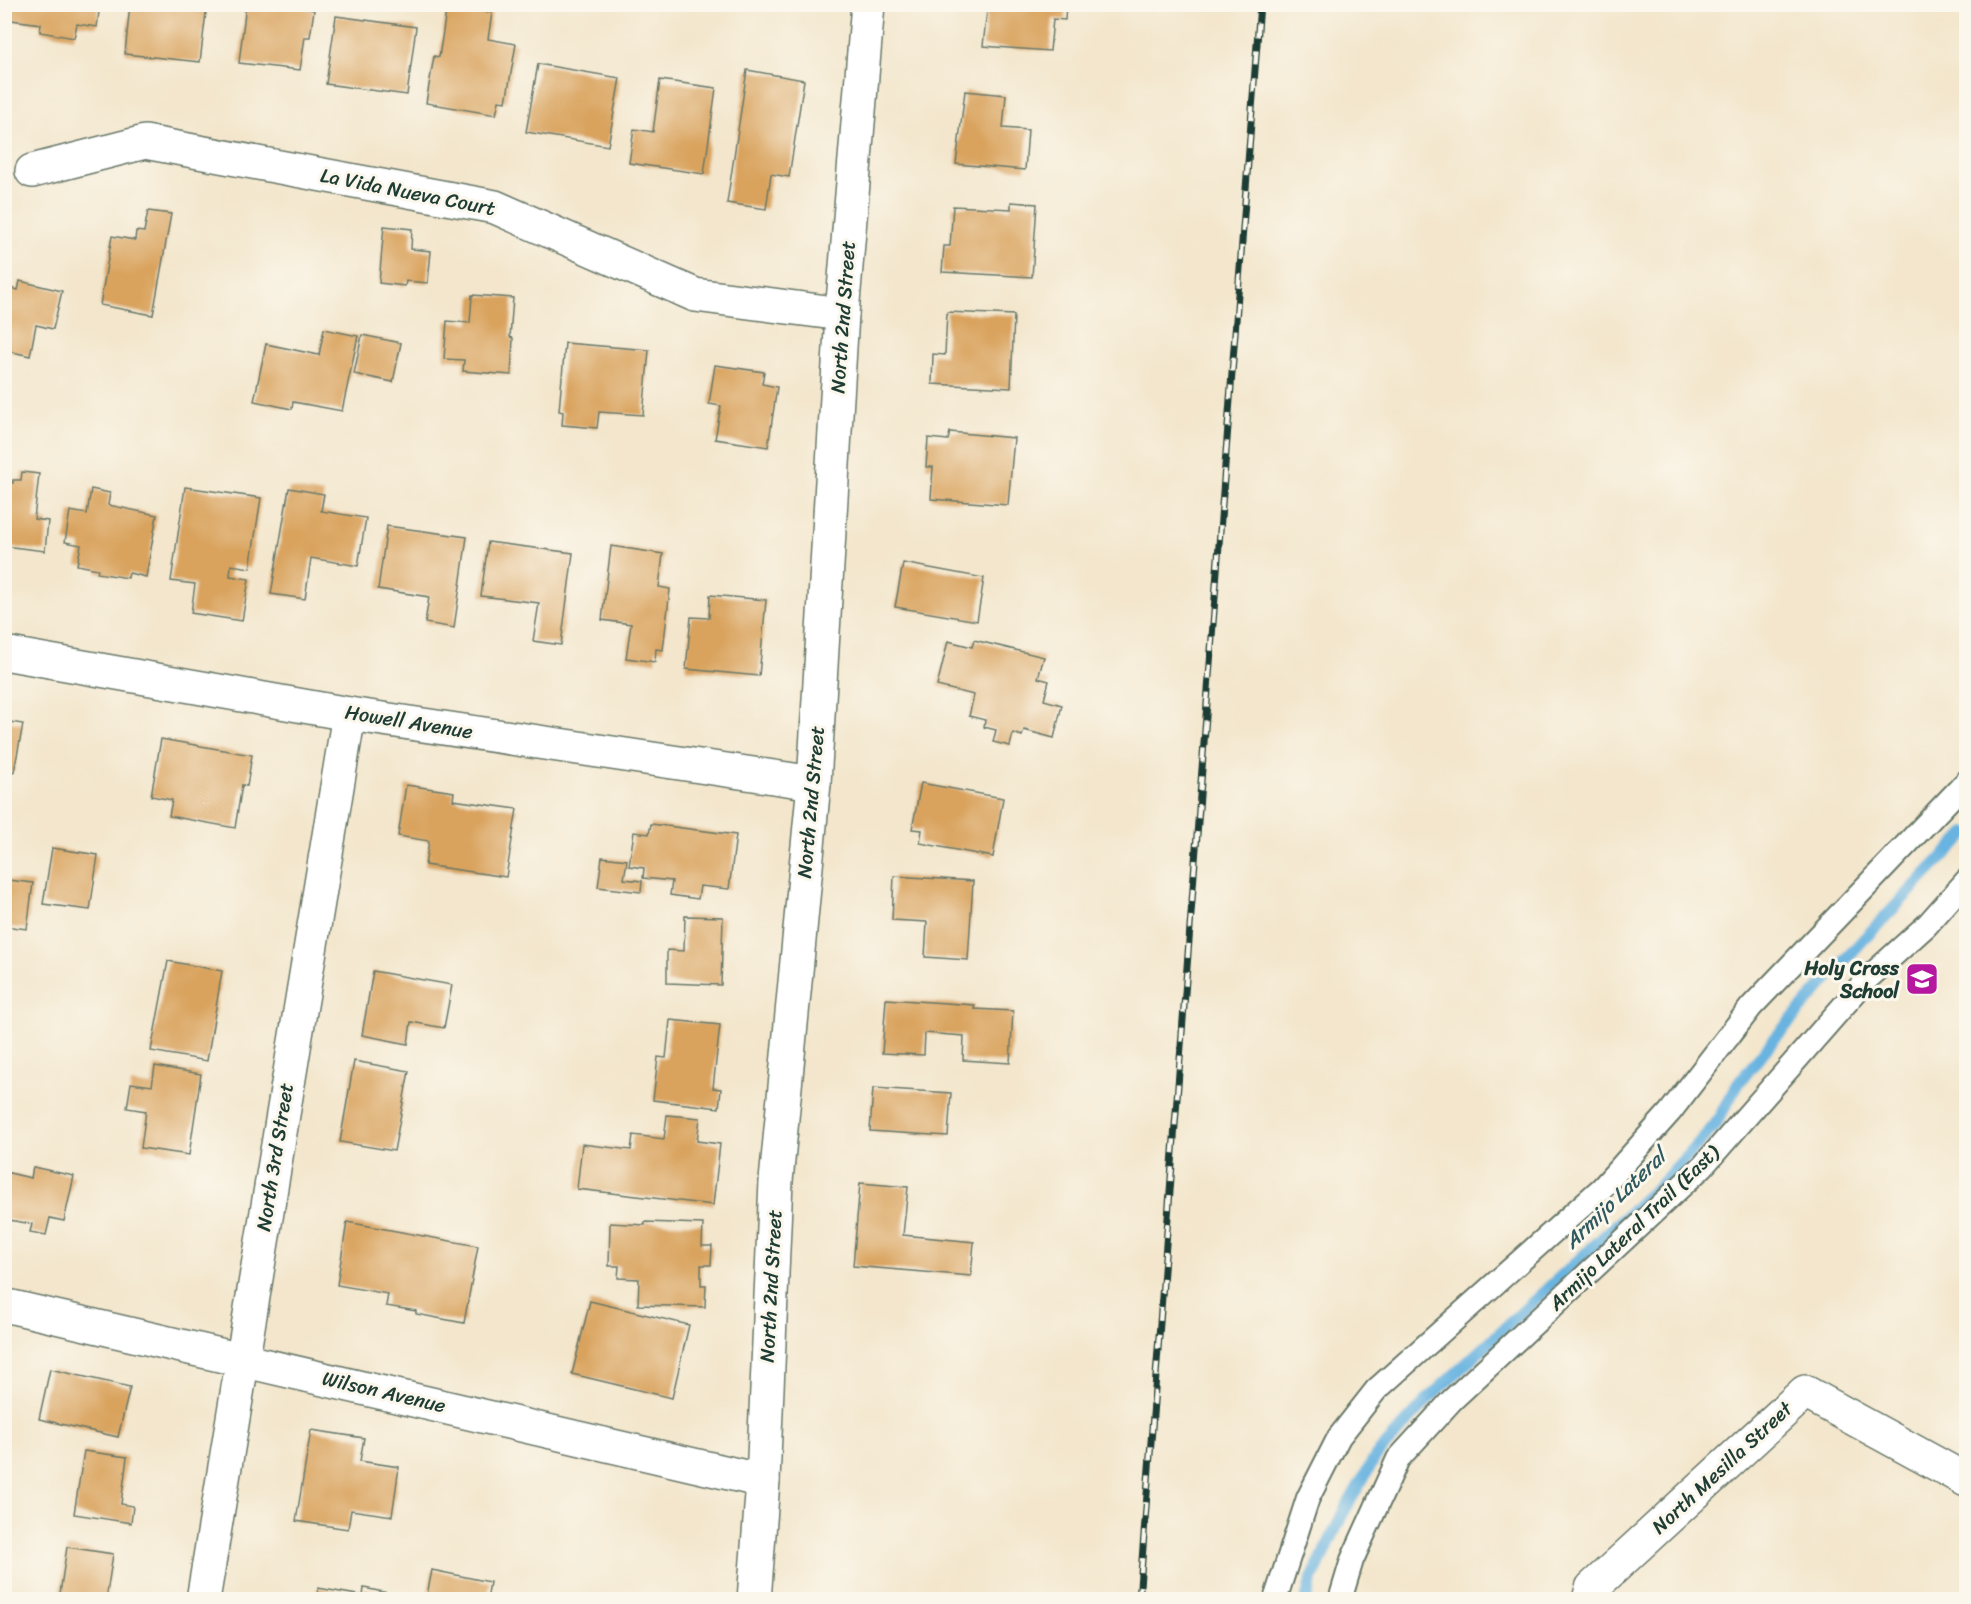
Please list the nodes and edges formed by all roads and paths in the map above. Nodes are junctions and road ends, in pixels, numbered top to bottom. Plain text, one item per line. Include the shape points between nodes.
1 (868, 4) edge
2 (32, 171) dead end
3 (842, 314) junction
4 (4, 653) edge
5 (349, 714) junction
6 (1966, 782) edge
7 (814, 783) junction
8 (1966, 880) edge
9 (4, 1305) edge
10 (242, 1359) junction
11 (1966, 1480) edge
12 (763, 1481) junction
13 (203, 1599) edge
14 (754, 1599) edge
15 (1275, 1599) edge
16 (1340, 1599) edge
17 (1589, 1599) edge

1 - 3 street, North 2nd Street
2 - 3 street, La Vida Nueva Court via 145,142 495,207 695,294
3 - 7 street, North 2nd Street
4 - 5 street, Howell Avenue
5 - 7 street, Howell Avenue
5 - 10 street, North 3rd Street
6 - 15 lane via 1751,1007 1670,1112 1602,1188 1376,1389 1339,1437 1308,1498
7 - 12 street, North 2nd Street via 776,1180
8 - 16 lane, Armijo Lateral Trail (East) via 1927,925 1867,978 1703,1166 1452,1400 1398,1459 1352,1560
9 - 10 street, Wilson Avenue
10 - 12 street, Wilson Avenue
10 - 13 street, North 3rd Street
11 - 17 street, North Mesilla Street via 1805,1392 1592,1588
12 - 14 street, North 2nd Street

